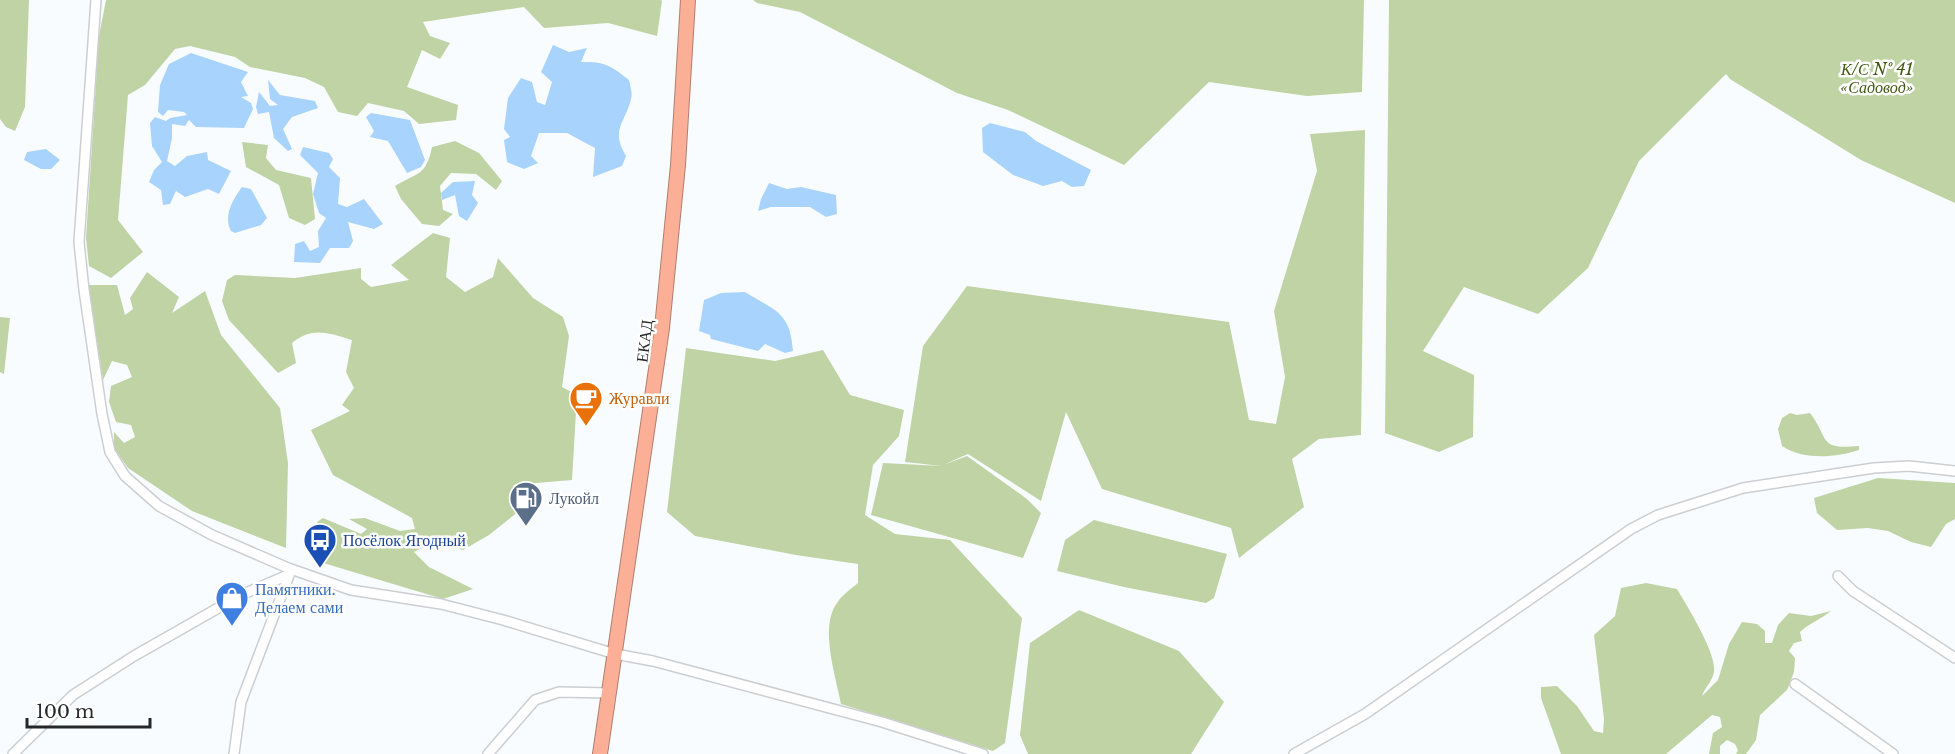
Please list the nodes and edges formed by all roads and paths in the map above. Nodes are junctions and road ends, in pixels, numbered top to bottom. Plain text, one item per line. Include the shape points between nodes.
1 (96, 0) edge
2 (688, 0) edge
3 (1955, 471) edge
4 (291, 572) junction
5 (1838, 576) dead end
6 (615, 654) junction
7 (1955, 658) edge
8 (1795, 684) dead end
9 (573, 685) dead end
10 (563, 692) junction
11 (609, 693) junction
12 (13, 754) edge
13 (234, 754) edge
14 (488, 754) edge
15 (600, 754) edge
16 (982, 754) edge
17 (1297, 754) edge
18 (1893, 754) edge

1 - 4 street via 79,242 110,452 125,476 159,506 212,536
2 - 6 highway, ЕКАД via 678,165 662,328
3 - 17 street via 1909,466 1830,474 1743,488 1658,515 1631,529 1365,714
4 - 6 street via 351,590 441,604
4 - 12 street via 241,595 134,656 73,696
4 - 13 street via 241,702
5 - 7 street via 1853,591
6 - 11 highway, ЕКАД
6 - 16 street via 882,722
8 - 18 street
9 - 10 street
10 - 11 street
10 - 14 street via 535,700
11 - 15 highway, ЕКАД

